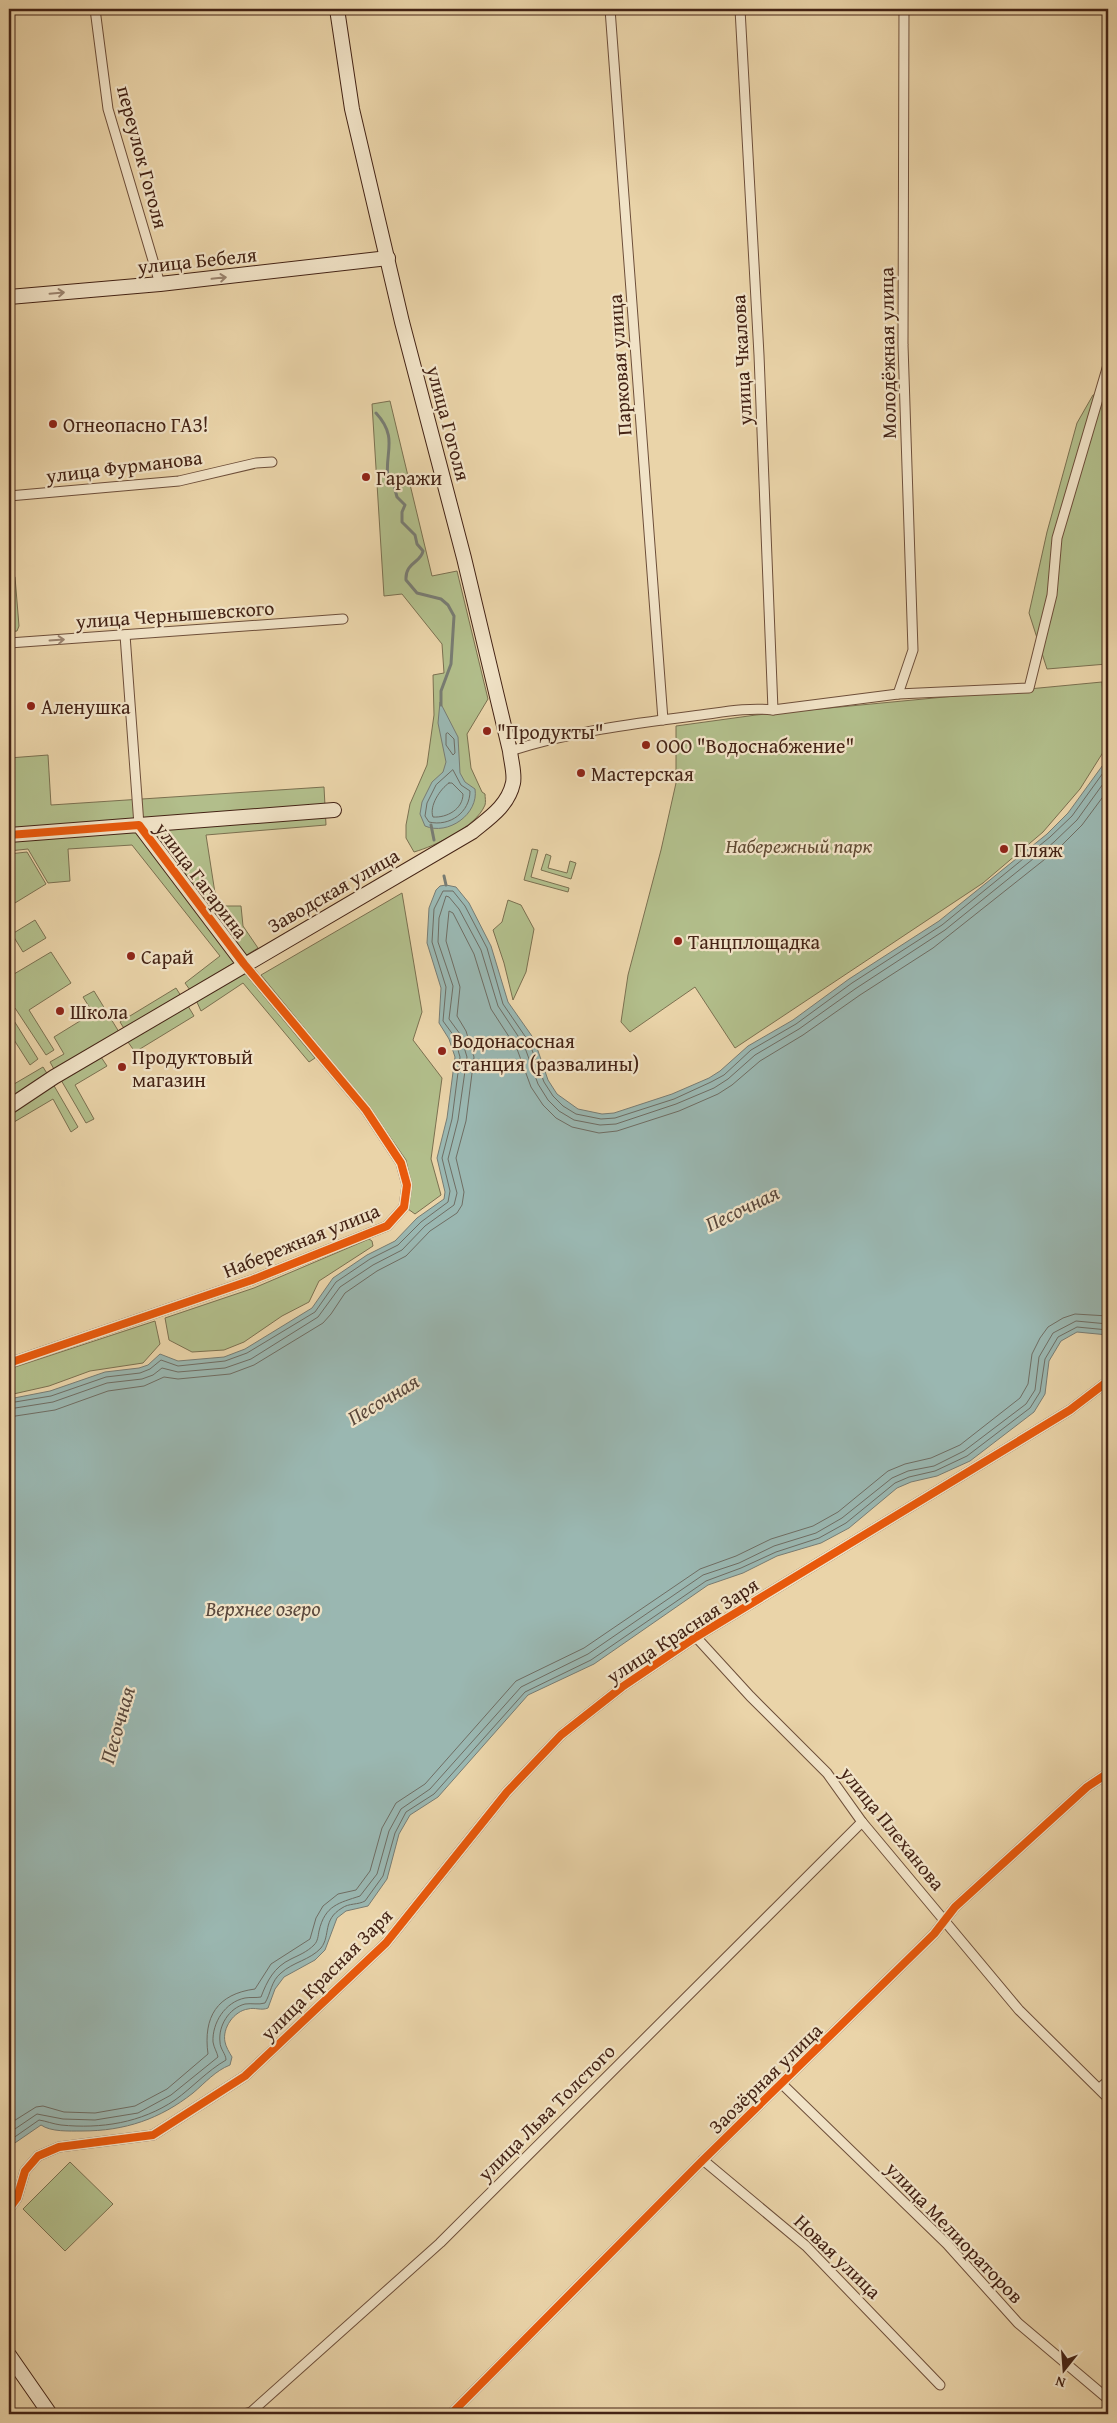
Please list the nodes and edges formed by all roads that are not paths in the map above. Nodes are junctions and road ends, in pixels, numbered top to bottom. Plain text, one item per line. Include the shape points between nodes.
1 (95, 9) edge
2 (337, 9) edge
3 (610, 9) edge
4 (740, 9) edge
5 (904, 9) edge
6 (388, 258) junction
7 (160, 284) junction
8 (9, 297) edge
9 (1108, 365) edge
10 (272, 462) dead end
11 (9, 496) edge
12 (343, 619) dead end
13 (125, 635) junction
14 (9, 644) edge
15 (898, 694) junction
16 (772, 710) junction
17 (663, 720) junction
18 (510, 751) junction
19 (334, 810) dead end
20 (139, 825) junction
21 (472, 832) joint
22 (9, 835) edge
23 (244, 964) junction
24 (9, 1106) edge
25 (9, 1363) edge
26 (1108, 1381) edge
27 (696, 1637) junction
28 (1108, 1773) edge
29 (862, 1822) junction
30 (945, 1921) junction
31 (1108, 2081) edge
32 (782, 2084) junction
33 (1100, 2088) junction
34 (1108, 2098) edge
35 (704, 2160) junction
36 (9, 2209) edge
37 (9, 2356) edge
38 (940, 2385) dead end
39 (1108, 2399) edge
40 (50, 2414) edge
41 (244, 2414) edge
42 (451, 2414) edge

1 - 7 street, переулок Гоголя via 108,109
2 - 6 main road, улица Гоголя via 352,109
3 - 17 street, Парковая улица
4 - 16 street, улица Чкалова via 759,355
5 - 15 street, Молодёжная улица via 903,345 913,650
7 -> 6 main road, улица Бебеля
6 - 18 main road, улица Гоголя
8 -> 7 main road, улица Бебеля
9 - 15 street via 1057,538 1052,595 1029,688
10 - 11 street, улица Фурманова via 179,482
12 - 13 street, улица Чернышевского
14 -> 13 street, улица Чернышевского
13 - 20 street
15 - 16 street
16 - 17 street via 756,708
17 - 18 street via 552,738
18 - 21 main road, улица Гоголя via 513,782 506,801
19 - 20 main road, улица Гагарина
20 - 22 main road, улица Гагарина
20 - 23 main road, улица Гагарина
21 - 23 main road, Заводская улица
23 - 24 main road, Заводская улица
23 - 25 street, Набережная улица via 366,1110 401,1163 407,1185 404,1207 387,1226 252,1280
26 - 27 street, улица Красная Заря via 1070,1410
27 - 29 street, улица Плеханова via 827,1773
27 - 36 street, улица Красная Заря via 622,1687 560,1735 507,1792 386,1943 245,2076 153,2135 42,2153 25,2171 17,2198
28 - 30 street, Заозёрная улица via 1080,1793 955,1907
29 - 30 street, улица Плеханова
29 - 41 street, улица Льва Толстого via 440,2243 251,2412
30 - 32 street, Заозёрная улица
30 - 33 street, улица Плеханова via 1020,2010
31 - 33 street
32 - 35 street, Заозёрная улица
32 - 39 street, улица Мелиораторов via 947,2244 1018,2323
33 - 34 street, улица Плеханова
35 - 38 street, Новая улица via 806,2246
35 - 42 street, Заозёрная улица
37 - 40 main road

